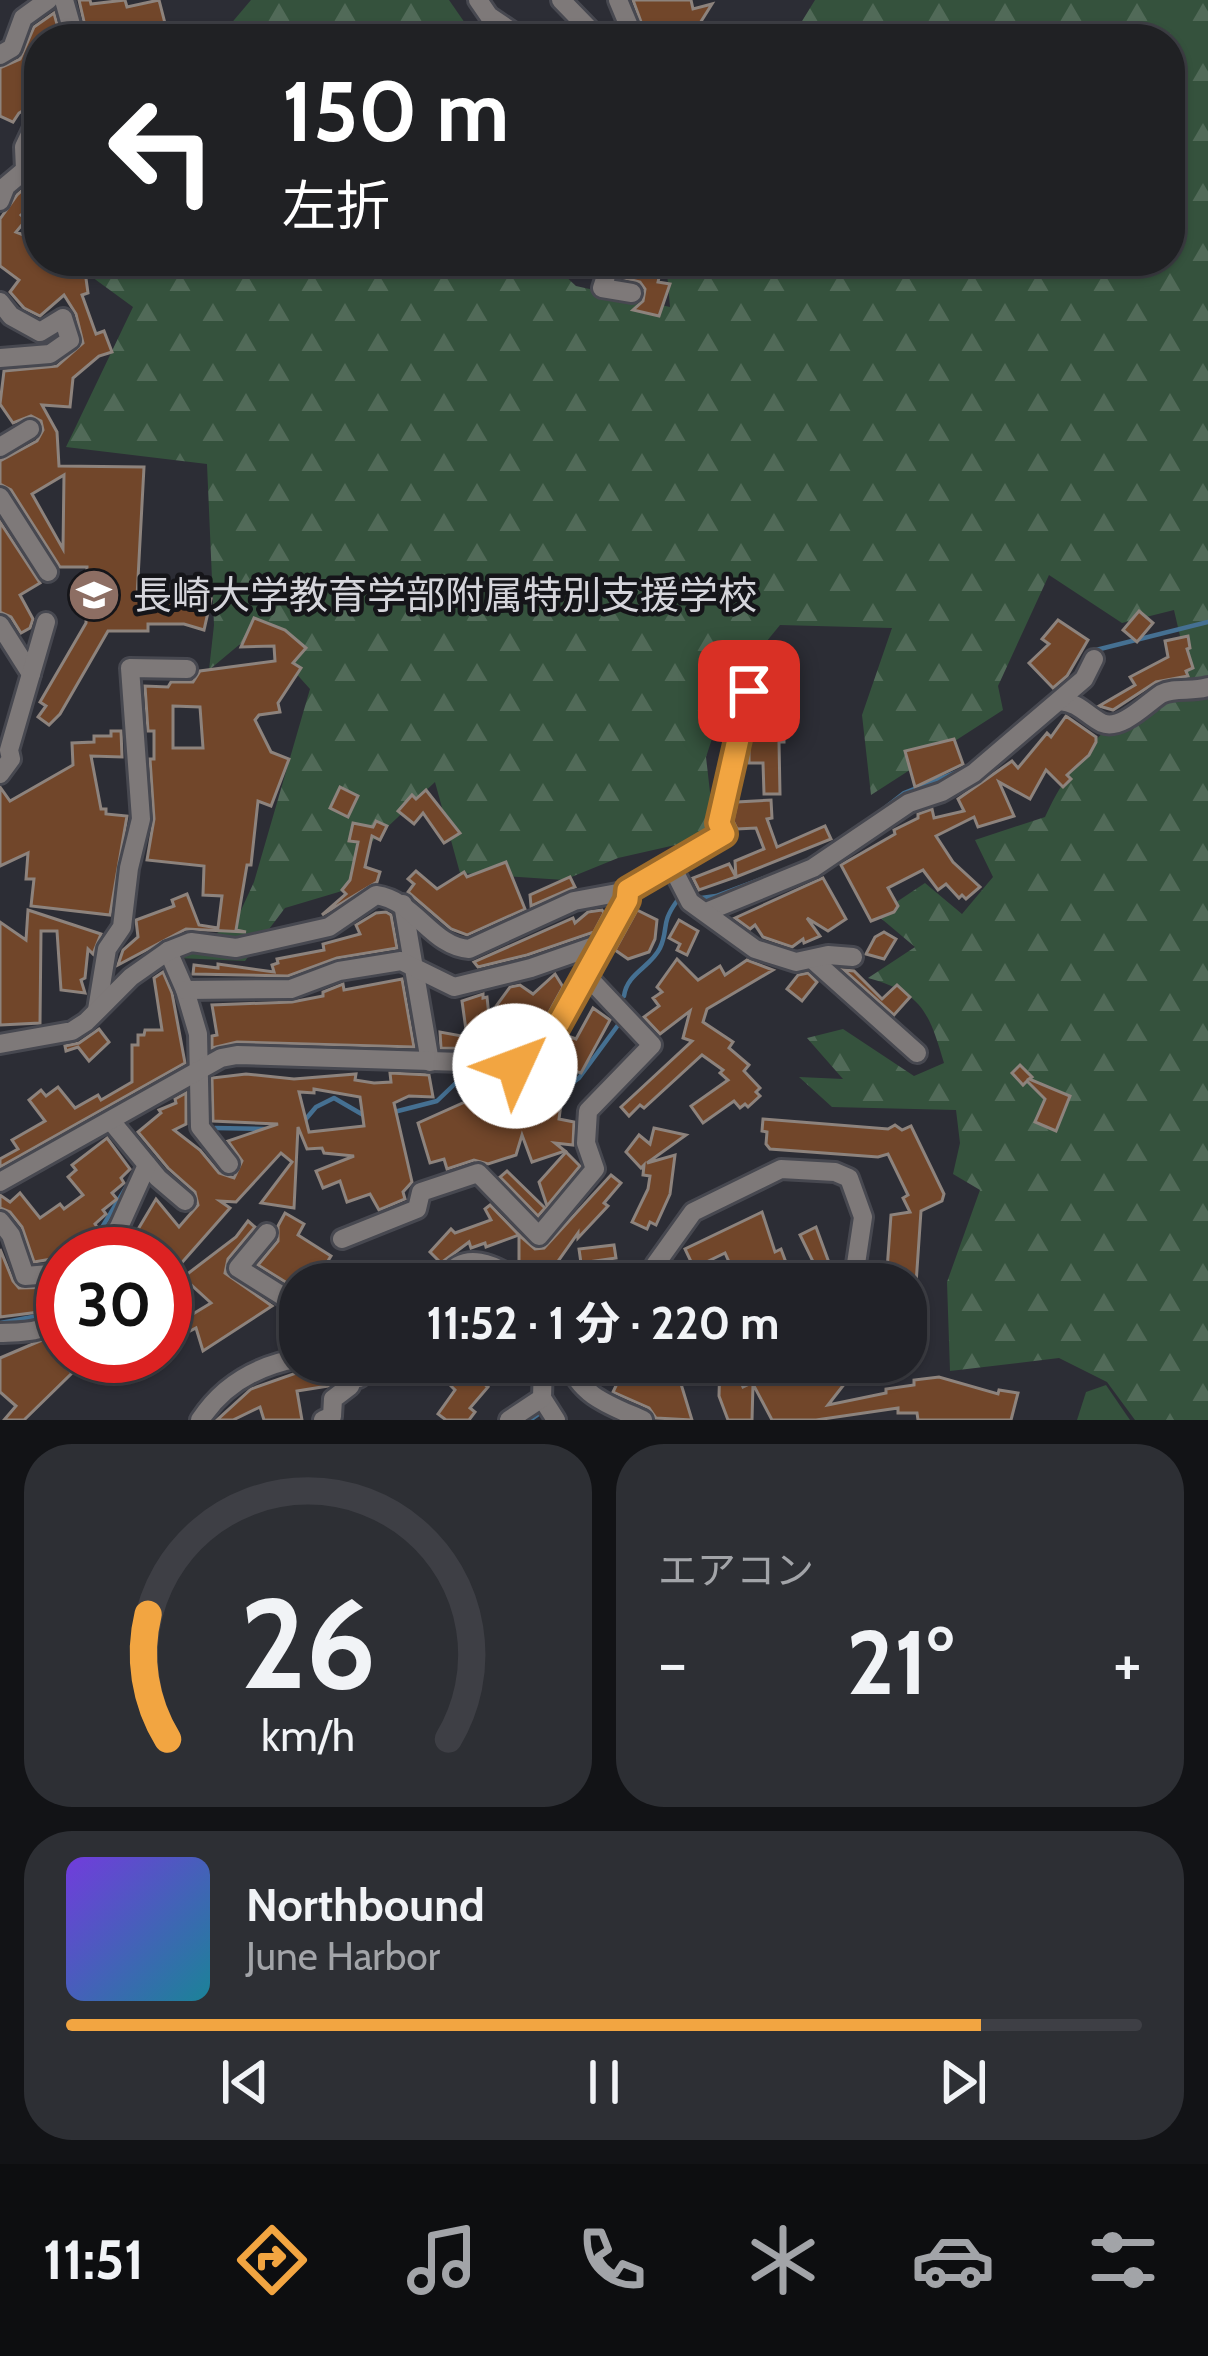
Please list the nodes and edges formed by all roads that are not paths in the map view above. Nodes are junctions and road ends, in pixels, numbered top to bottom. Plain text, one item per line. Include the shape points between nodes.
1 (48, 0) edge
2 (478, 0) edge
3 (560, 0) edge
4 (501, 24) edge
5 (584, 24) edge
6 (0, 55) edge
7 (24, 171) edge
8 (0, 201) edge
9 (606, 276) edge
10 (632, 293) dead end
11 (0, 302) edge
12 (0, 358) edge
13 (30, 429) dead end
14 (0, 447) edge
15 (0, 497) edge
16 (48, 572) dead end
17 (46, 622) dead end
18 (0, 625) edge
19 (1094, 659) dead end
20 (187, 669) dead end
21 (31, 674) junction
22 (762, 676) dead end
23 (1208, 688) edge
24 (1060, 700) junction
25 (0, 774) edge
26 (671, 866) junction
27 (628, 890) junction
28 (403, 904) junction
29 (706, 912) junction
30 (600, 944) junction
31 (168, 951) junction
32 (853, 957) dead end
33 (813, 960) junction
34 (414, 965) junction
35 (586, 975) junction
36 (185, 990) junction
37 (98, 1010) junction
38 (0, 1044) edge
39 (917, 1053) dead end
40 (430, 1062) junction
41 (196, 1073) junction
42 (111, 1120) junction
43 (229, 1164) dead end
44 (147, 1165) junction
45 (0, 1182) edge
46 (185, 1201) dead end
47 (0, 1221) edge
48 (119, 1227) edge
49 (267, 1233) dead end
50 (342, 1239) dead end
51 (656, 1263) edge
52 (856, 1263) edge
53 (36, 1275) edge
54 (279, 1294) edge
55 (36, 1331) edge
56 (0, 1334) edge
57 (279, 1362) edge
58 (351, 1383) edge
59 (542, 1383) edge
60 (578, 1383) edge
61 (542, 1398) junction
62 (200, 1420) edge
63 (323, 1420) edge
64 (508, 1420) edge
65 (556, 1420) edge
66 (643, 1420) edge

1 - 6 street via 22,17 12,48
2 - 4 street
3 - 5 street
7 - 8 street
9 - 10 street via 602,288
11 - 12 street via 40,332 63,317 70,340 50,354
13 - 14 street
15 - 16 street
17 - 21 street
18 - 21 street
19 - 24 street
20 - 37 street via 130,668 141,819
21 - 25 street via 11,760
22 - 26 street via 744,703 719,823 724,834
23 - 24 street via 1166,691 1112,724
24 - 29 street via 974,773 909,803 813,868
26 - 27 street
26 - 29 street via 690,902
27 - 28 street via 574,901 469,949 445,943
27 - 30 street
28 - 31 street via 376,895 329,927 236,949 191,942
28 - 34 street
29 - 33 street via 755,949
30 - 34 street via 454,987
30 - 35 street
31 - 36 street
31 - 37 street
32 - 33 street
33 - 39 street
34 - 36 street via 340,971 290,988
34 - 40 street
35 - 40 street via 539,1059
35 - 50 street via 652,1045 588,1111 595,1169 539,1236 478,1173 421,1192 417,1209
36 - 41 street via 198,1034
37 - 38 street via 72,1031
40 - 41 street via 237,1055
41 - 42 street
41 - 43 street via 200,1126
42 - 44 street
42 - 45 street
44 - 46 street
44 - 48 street
47 - 53 street via 25,1276
49 - 54 street via 238,1268
51 - 52 street via 693,1212 782,1169 849,1178 863,1217
55 - 56 street
57 - 62 street via 216,1396
58 - 63 street
59 - 61 street
60 - 66 street
61 - 64 street
61 - 65 street

